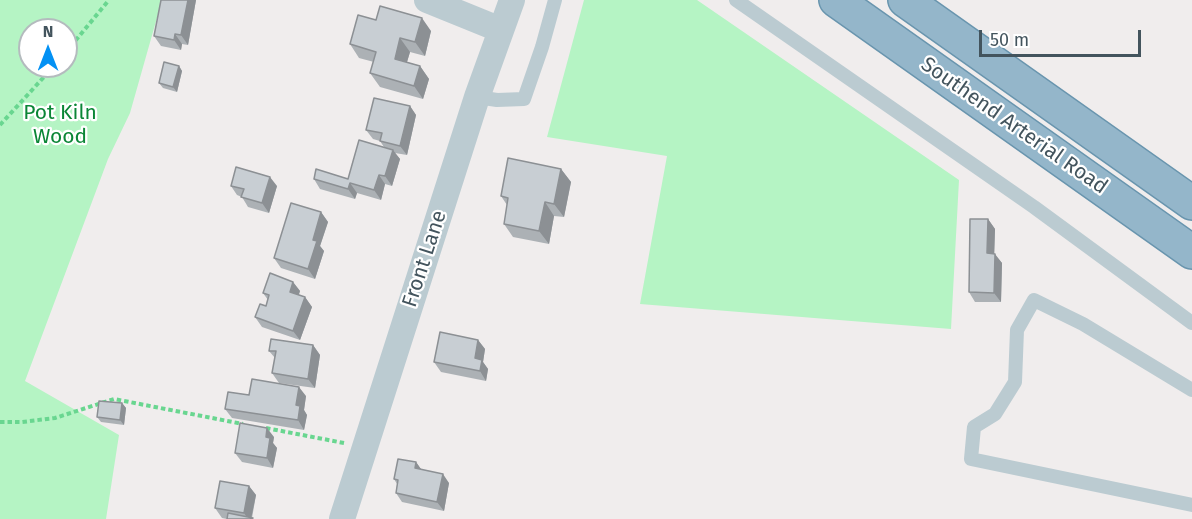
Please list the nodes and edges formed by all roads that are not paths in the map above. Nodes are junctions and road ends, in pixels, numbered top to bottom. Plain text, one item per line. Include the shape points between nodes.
1 (427, 0) edge
2 (512, 0) edge
3 (555, 0) edge
4 (736, 0) edge
5 (837, 0) edge
6 (905, 0) edge
7 (501, 30) junction
8 (477, 97) junction
9 (1192, 203) edge
10 (1192, 252) edge
11 (1192, 323) edge
12 (1192, 390) edge
13 (1192, 505) edge
14 (342, 519) edge

1 - 7 street
2 - 7 street, Front Lane
3 - 8 lane via 524,99
4 - 11 lane via 1034,207
5 - 10 highway, Southend Arterial Road
6 - 9 highway, Southend Arterial Road
7 - 8 street, Front Lane
8 - 14 street, Front Lane
12 - 13 lane via 1083,324 1034,300 1017,330 1015,382 995,414 974,427 971,459

